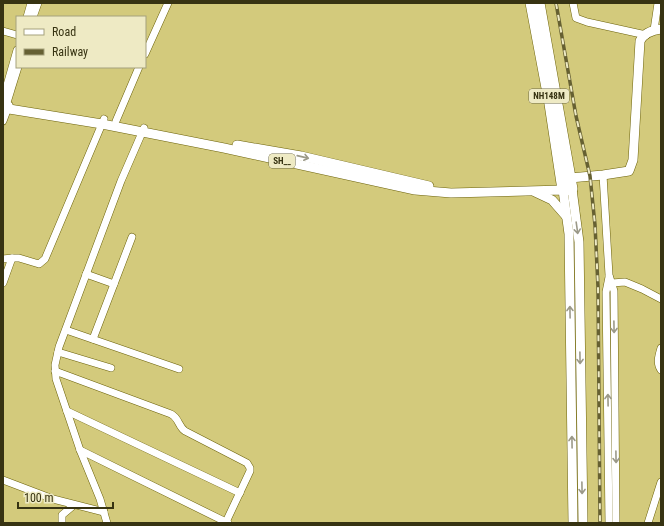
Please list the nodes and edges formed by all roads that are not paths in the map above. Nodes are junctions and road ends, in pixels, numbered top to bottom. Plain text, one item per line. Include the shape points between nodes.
1 (31, 3) edge
2 (38, 3) edge
3 (168, 3) edge
4 (531, 3) edge
5 (539, 3) edge
6 (573, 3) edge
7 (658, 3) edge
8 (27, 16) edge
9 (33, 16) edge
10 (658, 29) edge
11 (3, 32) edge
12 (16, 35) edge
13 (646, 35) junction
14 (146, 52) edge
15 (16, 55) edge
16 (18, 68) edge
17 (139, 68) edge
18 (5, 105) edge
19 (3, 121) edge
20 (116, 121) junction
21 (103, 122) junction
22 (143, 130) junction
23 (603, 175) junction
24 (568, 185) junction
25 (533, 191) junction
26 (566, 216) junction
27 (132, 237) dead end
28 (12, 258) junction
29 (3, 259) edge
30 (86, 274) junction
31 (609, 275) junction
32 (3, 283) edge
33 (612, 283) junction
34 (114, 284) junction
35 (661, 299) edge
36 (66, 330) junction
37 (93, 339) junction
38 (661, 348) edge
39 (58, 352) junction
40 (110, 368) dead end
41 (179, 369) dead end
42 (661, 370) edge
43 (55, 371) junction
44 (67, 411) junction
45 (80, 450) junction
46 (3, 480) edge
47 (661, 482) edge
48 (240, 493) junction
49 (74, 505) junction
50 (103, 510) junction
51 (227, 522) edge
52 (62, 523) edge
53 (107, 523) edge
54 (573, 523) edge
55 (583, 523) edge
56 (609, 523) edge
57 (616, 523) edge
58 (648, 523) edge

1 - 8 street
2 - 9 street
3 - 14 street
4 - 24 highway, NH148M
5 - 24 highway, NH148M
6 - 13 street via 576,18
7 - 10 street
10 - 13 main road
11 - 12 street
13 - 23 main road via 642,38 640,46 634,160 629,171
15 - 18 street
16 - 18 street
17 - 20 street
18 - 19 street
18 - 21 main road, SH__
20 - 21 main road, SH__
20 - 22 main road, SH__
21 - 22 main road, SH__
21 - 28 street via 45,259 39,264
22 -> 24 main road, SH__ via 301,156 428,186
22 - 25 main road, SH__ via 415,190 451,193
22 - 30 street
23 - 24 main road
23 - 31 street
24 - 25 main road, SH__
24 - 26 main road
24 -> 55 main road via 579,242
25 - 26 main road via 552,200
54 -> 26 main road via 569,234
27 - 34 street
28 - 29 street
28 - 32 street
30 - 34 street
30 - 36 street
31 - 33 street
56 -> 31 street via 606,292
33 - 35 street via 625,282
33 -> 57 street
34 - 37 street
36 - 37 street
36 - 39 street
37 - 41 street
38 - 42 street via 658,359
39 - 40 street
39 - 43 street
43 - 44 street
43 - 48 street via 172,414 182,428 247,463 250,471
44 - 45 street
44 - 48 street
45 - 50 street
45 - 51 street
46 - 49 street
47 - 58 street
48 - 51 street
49 - 50 street
49 - 52 street via 62,515
50 - 53 street

